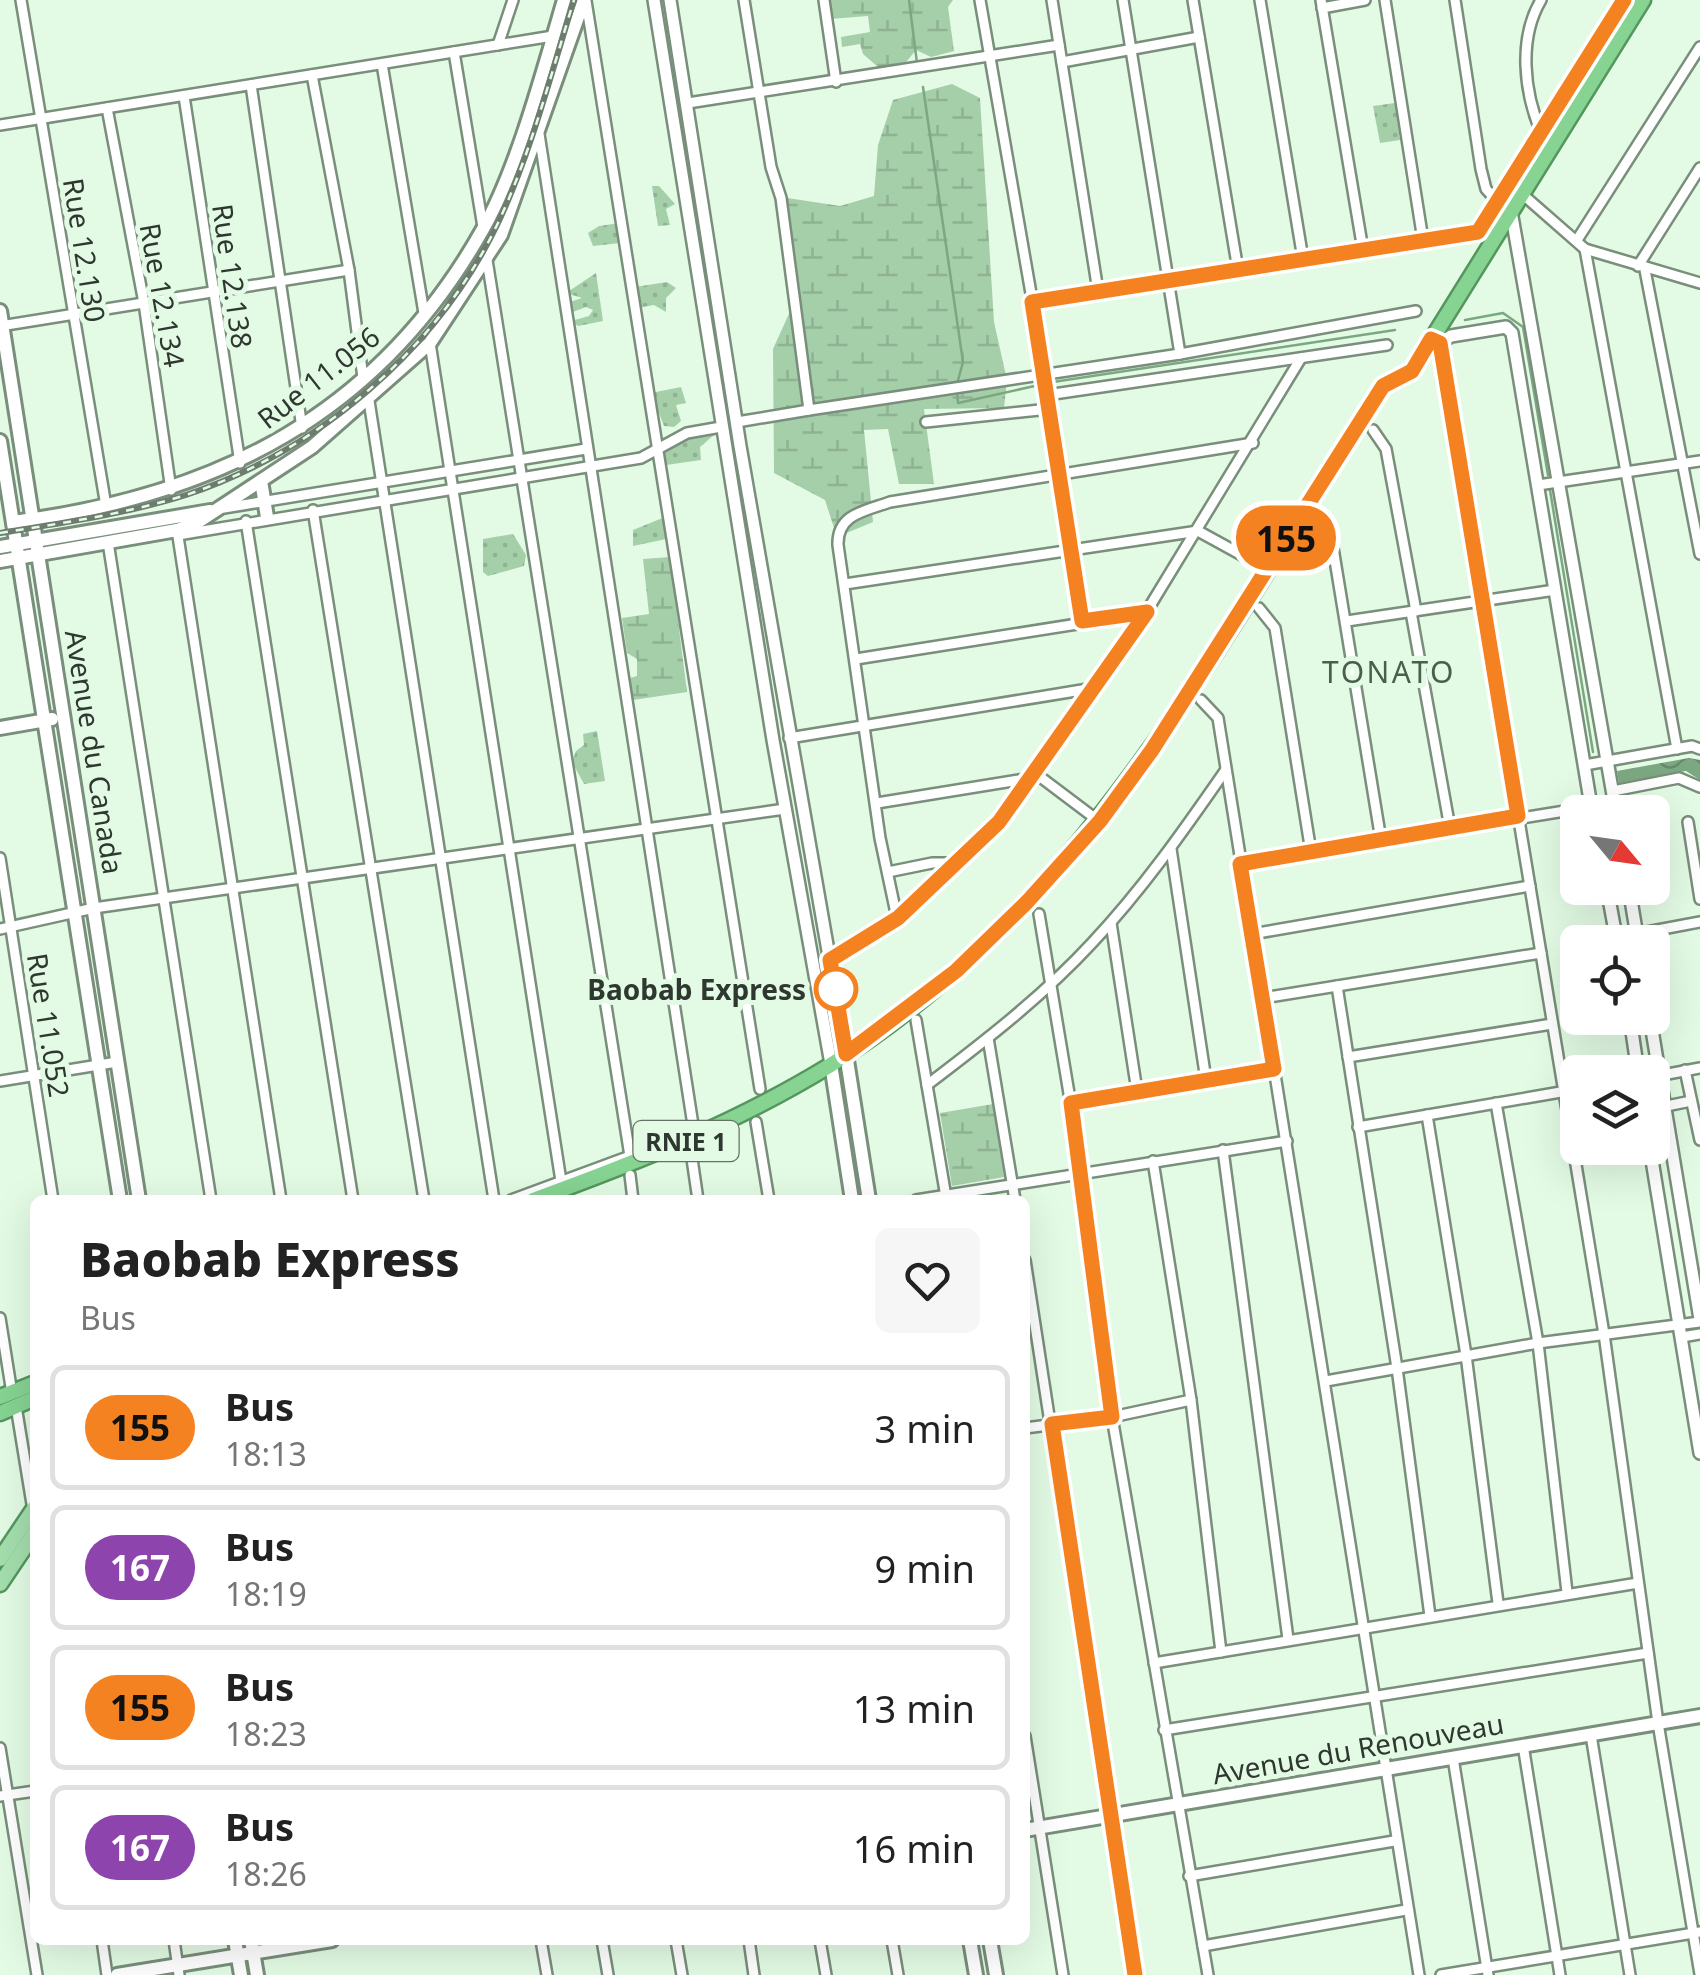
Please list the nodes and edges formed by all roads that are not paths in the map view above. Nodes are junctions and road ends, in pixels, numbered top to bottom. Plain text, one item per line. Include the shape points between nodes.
1 (21, 0) edge
2 (513, 0) edge
3 (564, 0) edge
4 (585, 0) edge
5 (654, 0) edge
6 (670, 0) edge
7 (744, 0) edge
8 (824, 0) edge
9 (980, 0) edge
10 (1052, 0) edge
11 (1123, 0) edge
12 (1194, 0) edge
13 (1260, 0) edge
14 (1365, 0) edge
15 (1385, 0) edge
16 (1469, 0) edge
17 (1541, 0) edge
18 (1624, 0) edge
19 (1643, 0) edge
20 (1455, 3) edge
21 (1321, 4) edge
22 (553, 36) junction
23 (1199, 36) junction
24 (498, 45) junction
25 (1059, 45) junction
26 (1700, 48) edge
27 (1132, 50) junction
28 (454, 52) junction
29 (989, 58) junction
30 (1062, 62) junction
31 (382, 64) junction
32 (312, 75) junction
33 (836, 82) junction
34 (250, 85) junction
35 (759, 93) junction
36 (184, 96) junction
37 (688, 103) junction
38 (107, 108) junction
39 (41, 119) junction
40 (0, 126) edge
41 (538, 131) junction
42 (1541, 133) junction
43 (1700, 168) edge
44 (1521, 194) junction
45 (1504, 205) junction
46 (483, 229) junction
47 (1478, 232) joint
48 (1424, 240) junction
49 (1577, 240) junction
50 (1585, 249) junction
51 (1364, 250) junction
52 (1303, 259) junction
53 (487, 260) junction
54 (1641, 268) junction
55 (350, 270) junction
56 (1238, 270) junction
57 (1168, 280) junction
58 (280, 281) junction
59 (1700, 282) edge
60 (211, 290) junction
61 (1098, 292) junction
62 (1032, 302) junction
63 (144, 303) junction
64 (1416, 311) dead end
65 (73, 315) junction
66 (424, 316) junction
67 (1, 321) edge
68 (1435, 341) junction
69 (430, 343) junction
70 (1386, 345) dead end
71 (1180, 354) junction
72 (1301, 358) junction
73 (1045, 374) junction
74 (363, 380) junction
75 (1047, 395) junction
76 (369, 401) junction
77 (1049, 409) junction
78 (809, 410) junction
79 (736, 422) junction
80 (926, 422) dead end
81 (721, 427) junction
82 (302, 428) junction
83 (1373, 430) dead end
84 (0, 441) edge
85 (1253, 442) junction
86 (586, 449) junction
87 (659, 450) junction
88 (1700, 461) edge
89 (520, 462) junction
90 (240, 463) junction
91 (1686, 463) junction
92 (590, 468) junction
93 (450, 473) junction
94 (1624, 473) junction
95 (1059, 474) junction
96 (522, 478) junction
97 (260, 481) junction
98 (1560, 482) junction
99 (382, 483) junction
100 (1538, 484) junction
101 (453, 489) junction
102 (170, 490) junction
103 (384, 499) junction
104 (267, 501) junction
105 (106, 506) junction
106 (212, 510) junction
107 (313, 510) junction
108 (267, 517) junction
109 (1317, 518) dead end
110 (34, 520) junction
111 (246, 521) junction
112 (6, 523) edge
113 (1198, 530) junction
114 (177, 533) junction
115 (108, 542) junction
116 (38, 546) junction
117 (0, 547) edge
118 (1070, 550) junction
119 (16, 551) junction
120 (1700, 554) edge
121 (0, 560) edge
122 (1260, 565) dead end
123 (845, 584) junction
124 (1554, 590) junction
125 (1482, 601) junction
126 (1259, 608) dead end
127 (1413, 611) junction
128 (1147, 612) junction
129 (1082, 621) junction
130 (1348, 621) junction
131 (856, 660) junction
132 (1094, 688) junction
133 (1201, 700) dead end
134 (63, 718) junction
135 (44, 721) junction
136 (867, 725) junction
137 (0, 728) edge
138 (789, 738) junction
139 (1677, 749) junction
140 (1700, 749) edge
141 (1608, 762) junction
142 (1584, 765) junction
143 (1225, 771) junction
144 (1033, 776) junction
145 (1700, 787) edge
146 (1590, 795) edge
147 (1613, 795) edge
148 (1633, 795) edge
149 (877, 802) junction
150 (785, 809) junction
151 (1560, 811) edge
152 (1092, 816) dead end
153 (1518, 816) junction
154 (719, 820) junction
155 (1688, 822) dead end
156 (1450, 828) junction
157 (648, 830) junction
158 (580, 840) junction
159 (1381, 840) junction
160 (510, 847) junction
161 (1171, 848) junction
162 (1311, 852) junction
163 (440, 856) junction
164 (0, 858) edge
165 (956, 863) junction
166 (1240, 864) junction
167 (370, 866) junction
168 (888, 872) junction
169 (302, 877) junction
170 (1530, 886) junction
171 (233, 887) junction
172 (164, 898) junction
173 (1700, 899) edge
174 (94, 908) junction
175 (72, 912) junction
176 (1039, 914) dead end
177 (898, 918) junction
178 (1111, 922) junction
179 (1700, 922) edge
180 (12, 928) junction
181 (0, 929) edge
182 (1670, 930) edge
183 (1252, 934) junction
184 (1541, 953) junction
185 (830, 960) junction
186 (1051, 983) junction
187 (1337, 986) junction
188 (1263, 998) junction
189 (916, 1020) dead end
190 (1552, 1024) junction
191 (988, 1038) junction
192 (846, 1054) junction
193 (1348, 1058) junction
194 (118, 1062) junction
195 (831, 1064) junction
196 (98, 1065) junction
197 (1700, 1068) edge
198 (1274, 1069) junction
199 (1560, 1069) edge
200 (1684, 1070) junction
201 (1670, 1073) edge
202 (34, 1075) junction
203 (1206, 1080) junction
204 (0, 1081) edge
205 (928, 1084) junction
206 (760, 1089) dead end
207 (1138, 1091) junction
208 (1560, 1093) edge
209 (1692, 1101) junction
210 (1071, 1103) junction
211 (1496, 1103) junction
212 (1670, 1106) edge
213 (1427, 1115) junction
214 (756, 1122) dead end
215 (1358, 1127) junction
216 (1700, 1140) edge
217 (1286, 1141) junction
218 (1223, 1150) junction
219 (691, 1152) dead end
220 (630, 1156) junction
221 (1153, 1161) junction
222 (1576, 1165) edge
223 (1653, 1165) edge
224 (1670, 1165) edge
225 (1082, 1171) junction
226 (630, 1175) dead end
227 (561, 1181) junction
228 (1012, 1183) junction
229 (51, 1195) edge
230 (119, 1195) edge
231 (138, 1195) edge
232 (210, 1195) edge
233 (280, 1195) edge
234 (353, 1195) edge
235 (423, 1195) edge
236 (493, 1195) edge
237 (524, 1195) edge
238 (546, 1195) edge
239 (632, 1195) edge
240 (697, 1195) edge
241 (768, 1195) edge
242 (851, 1195) edge
243 (868, 1195) edge
244 (946, 1195) edge
245 (959, 1195) edge
246 (1014, 1195) edge
247 (1030, 1290) edge
248 (0, 1318) edge
249 (1700, 1321) edge
250 (1681, 1332) junction
251 (1604, 1334) junction
252 (1700, 1334) edge
253 (1538, 1343) junction
254 (1466, 1356) junction
255 (1397, 1368) junction
256 (1326, 1381) junction
257 (30, 1382) edge
258 (4, 1391) edge
259 (30, 1400) edge
260 (1191, 1400) junction
261 (16, 1406) junction
262 (0, 1413) edge
263 (1112, 1417) junction
264 (1052, 1424) junction
265 (1030, 1427) edge
266 (1700, 1454) edge
267 (30, 1486) edge
268 (30, 1515) edge
269 (30, 1539) edge
270 (0, 1560) edge
271 (1638, 1583) junction
272 (0, 1584) edge
273 (1568, 1592) junction
274 (1498, 1604) junction
275 (1430, 1616) junction
276 (1361, 1628) junction
277 (1288, 1639) junction
278 (1222, 1652) junction
279 (1648, 1652) junction
280 (1154, 1663) junction
281 (1372, 1695) junction
282 (1700, 1716) edge
283 (1658, 1723) junction
284 (1164, 1730) junction
285 (1591, 1735) junction
286 (1523, 1745) junction
287 (0, 1748) edge
288 (1453, 1758) junction
289 (1383, 1772) junction
290 (30, 1791) edge
291 (4, 1796) edge
292 (1176, 1804) junction
293 (1110, 1815) junction
294 (1031, 1829) edge
295 (1394, 1842) junction
296 (1189, 1876) junction
297 (1406, 1910) junction
298 (1696, 1932) edge
299 (30, 1937) edge
300 (31, 1945) edge
301 (103, 1945) edge
302 (175, 1945) edge
303 (236, 1945) edge
304 (542, 1945) edge
305 (603, 1945) edge
306 (677, 1945) edge
307 (749, 1945) edge
308 (821, 1945) edge
309 (893, 1945) edge
310 (971, 1945) edge
311 (991, 1945) edge
312 (1625, 1945) junction
313 (1203, 1946) junction
314 (252, 1947) edge
315 (238, 1956) junction
316 (1557, 1956) junction
317 (179, 1970) edge
318 (1487, 1971) edge
319 (1700, 1974) edge
320 (37, 1975) edge
321 (108, 1975) edge
322 (117, 1975) edge
323 (241, 1975) edge
324 (256, 1975) edge
325 (547, 1975) edge
326 (608, 1975) edge
327 (682, 1975) edge
328 (754, 1975) edge
329 (826, 1975) edge
330 (898, 1975) edge
331 (976, 1975) edge
332 (996, 1975) edge
333 (1063, 1975) edge
334 (1135, 1975) edge
335 (1208, 1975) edge
336 (1419, 1975) edge
337 (1441, 1975) edge
338 (1560, 1975) edge
339 (1630, 1975) edge

1 - 39 street, Rue 12.130
2 - 24 street
3 - 22 main road, Rue 11.056
4 - 41 main road
4 - 87 street
5 - 81 street
6 - 37 street
7 - 35 street
8 - 33 street
9 - 29 street
10 - 25 street
11 - 27 street
12 - 23 street
13 - 52 street
14 - 21 street
15 - 48 street
16 - 20 street
17 - 42 street via 1526,58
18 - 42 highway, RNIE 1
19 - 44 highway, RNIE 1
20 - 45 street via 1481,169 1486,189
21 - 51 street
22 - 24 street
22 - 46 main road, Rue 11.056
23 - 27 street
23 - 56 street
24 - 28 street
25 - 29 street
25 - 30 street
26 - 49 street
27 - 30 street
27 - 57 street
28 - 31 street
28 - 46 street
29 - 33 street
29 - 62 street
30 - 61 street
31 - 32 street
31 - 66 street
32 - 34 street
32 - 55 street
33 - 35 street
34 - 36 street
34 - 58 street
35 - 37 street
35 - 78 street via 781,198
36 - 38 street
36 - 60 street, Rue 12.138
37 - 79 street
38 - 39 street
38 - 63 street, Rue 12.134
39 - 40 street
39 - 65 street, Rue 12.130
41 - 53 main road
41 - 86 street
42 - 45 highway, RNIE 1
43 - 54 street
44 - 45 highway, RNIE 1
44 - 49 street
45 - 47 highway, RNIE 1
45 - 68 highway, RNIE 1
45 - 98 street
46 - 66 main road, Rue 11.056
47 - 48 street
48 - 51 street
49 - 50 street
50 - 54 street
50 - 94 street
51 - 52 street
52 - 56 street
53 - 69 main road
53 - 89 street
54 - 59 street
54 - 91 street
55 - 58 street
55 - 74 street
56 - 57 street
57 - 61 street
57 - 71 street
58 - 60 street
58 - 82 street
60 - 63 street
60 - 90 street, Rue 12.138
61 - 62 street
62 - 73 street
63 - 65 street
63 - 102 street, Rue 12.134
64 - 71 street
65 - 67 street
65 - 105 street, Rue 12.130
66 - 74 main road, Rue 11.056
67 - 110 main road, Avenue du Canada
68 - 100 street via 1506,327 1512,333
68 - 125 street
68 - 192 highway, RNIE 1 via 1412,371 1383,386 1100,821 956,971
69 - 76 main road
69 - 93 street
70 - 72 street
71 - 73 street
72 - 75 street
72 - 85 street
73 - 75 street
73 - 78 street
74 - 82 main road, Rue 11.056
75 - 77 street
76 - 97 main road
76 - 99 street
77 - 80 street
77 - 95 street
78 - 79 street
79 - 138 street
81 - 87 street
81 - 150 street
82 - 90 main road, Rue 11.056
83 - 127 street via 1386,449
84 - 112 main road, Avenue du Canada
85 - 95 street
85 - 113 street
86 - 89 street
86 - 92 street
87 - 92 street
87 - 154 street
88 - 91 street
89 - 93 street
89 - 96 street
90 - 102 main road, Rue 11.056
91 - 94 street
91 - 120 street
92 - 96 street
92 - 157 street
93 - 99 street
93 - 101 street
94 - 98 street
94 - 139 street
95 - 118 street
95 - 123 street via 890,502 847,518 838,533
96 - 101 street
96 - 158 street
97 - 104 main road
97 - 106 main road
98 - 100 street
98 - 141 street
99 - 103 street
99 - 104 street
100 - 124 street
101 - 103 street
101 - 160 street
102 - 105 main road, Rue 11.056
103 - 107 street
103 - 163 street
104 - 106 street
104 - 108 main road
105 - 110 main road, Rue 11.056
106 - 114 main road
106 - 116 main road
107 - 108 street
107 - 167 street
108 - 111 street
109 - 130 street via 1333,548
110 - 112 main road, Rue 11.056
110 - 116 main road, Avenue du Canada
111 - 114 street
111 - 169 street
112 - 119 main road, Avenue du Canada
113 - 118 street
113 - 122 street
113 - 128 street
114 - 115 main road
114 - 171 street
115 - 116 main road
115 - 172 street
116 - 119 main road
116 - 134 main road, Avenue du Canada
117 - 119 main road
118 - 123 street
118 - 129 street
119 - 121 main road
119 - 135 main road, Avenue du Canada
123 - 131 street
124 - 125 street
124 - 142 street
125 - 127 street
125 - 153 street
126 - 162 street via 1275,628
127 - 130 street
127 - 156 street
128 - 129 street
128 - 132 street
129 - 131 street
130 - 159 street
131 - 136 street
132 - 136 street
132 - 144 street
133 - 143 street via 1218,718
134 - 135 main road
134 - 174 main road, Avenue du Canada
135 - 137 main road
135 - 175 main road, Avenue du Canada
136 - 138 street
136 - 149 street
138 - 185 street
139 - 140 street
139 - 141 street
141 - 142 street
141 - 147 street
142 - 146 street
143 - 161 street
143 - 166 street
144 - 149 street
144 - 152 street
144 - 165 street via 999,822
145 - 148 street via 1678,778
149 - 168 street
150 - 154 street
150 - 195 street
151 - 153 street
153 - 156 street
153 - 170 street
154 - 157 street
154 - 206 street
155 - 173 street
156 - 159 street
157 - 158 street
157 - 220 street via 692,1125
158 - 160 street
158 - 220 street
159 - 162 street
160 - 163 street
160 - 227 street
161 - 178 street
161 - 203 street
162 - 166 street
163 - 167 street
163 - 236 street
164 - 180 street, Rue 11.052
165 - 168 street
165 - 177 street
166 - 183 street
167 - 169 street
167 - 235 street
168 - 177 street
169 - 171 street
169 - 234 street
170 - 183 street
170 - 184 street
171 - 172 street
171 - 233 street
172 - 174 street
172 - 232 street
174 - 175 street
174 - 194 main road, Avenue du Canada
175 - 180 street
175 - 196 main road, Avenue du Canada
176 - 186 street
177 - 185 street
178 - 186 street
178 - 207 street
179 - 182 street
180 - 181 street
180 - 202 street, Rue 11.052
183 - 188 street
184 - 187 street
184 - 190 street
185 - 192 street
186 - 191 street
186 - 210 street
187 - 188 street
187 - 193 street
188 - 198 street
189 - 205 street
190 - 193 street
190 - 199 street
191 - 205 street
191 - 228 street
192 - 195 highway, RNIE 1
192 - 243 main road
193 - 215 street
194 - 196 street
194 - 231 main road, Avenue du Canada
195 - 238 highway, RNIE 1 via 696,1138
195 - 242 main road
196 - 202 street
196 - 230 main road, Avenue du Canada
197 - 200 street
198 - 203 street
198 - 217 street
200 - 201 street
200 - 209 street
202 - 204 street
202 - 229 street, Rue 11.052
203 - 207 street
205 - 244 street
207 - 210 street
208 - 211 street
209 - 212 street
209 - 216 street
210 - 225 street
211 - 213 street
211 - 253 street
213 - 215 street
213 - 254 street
214 - 241 street
215 - 255 street
217 - 218 street
217 - 256 street
218 - 221 street
218 - 277 street
219 - 240 street
220 - 227 street
221 - 225 street
221 - 260 street
222 - 251 street
223 - 250 street
224 - 249 street
225 - 228 street
225 - 263 street
226 - 239 street
227 - 237 street
228 - 245 street
228 - 246 street
247 - 264 street
248 - 258 street
249 - 250 street
250 - 251 street
250 - 252 street
250 - 266 street
251 - 253 street
251 - 271 street
253 - 254 street
253 - 273 street
254 - 255 street
254 - 274 street
255 - 256 street
255 - 275 street
256 - 276 street
257 - 258 highway
259 - 261 highway
260 - 263 street
260 - 278 street
261 - 262 highway
261 - 267 street
263 - 264 street
263 - 280 street
264 - 265 street
264 - 293 street
268 - 270 main road
269 - 272 main road
271 - 273 street
271 - 279 street
273 - 274 street
274 - 275 street
275 - 276 street
276 - 277 street
276 - 281 street
277 - 278 street
278 - 280 street
279 - 281 street
279 - 283 street
280 - 284 street
281 - 284 street
281 - 289 street
282 - 283 main road, Avenue du Renouveau
283 - 285 main road, Avenue du Renouveau
283 - 298 street
284 - 292 street
285 - 286 main road, Avenue du Renouveau
285 - 312 street
286 - 288 main road, Avenue du Renouveau
286 - 316 street
287 - 291 street
288 - 289 main road, Avenue du Renouveau
288 - 318 street
289 - 292 main road, Avenue du Renouveau
289 - 295 street
290 - 291 street
291 - 299 street
292 - 293 main road, Avenue du Renouveau
292 - 296 street
293 - 294 main road, Avenue du Renouveau
293 - 334 street
294 - 333 street
295 - 296 street
295 - 297 street
296 - 313 street
297 - 313 street
297 - 336 street
298 - 312 street
298 - 319 street
300 - 320 street
301 - 321 street
302 - 317 street
303 - 315 main road
304 - 325 street
305 - 326 street
306 - 327 street
307 - 328 street
308 - 329 street
309 - 330 street
310 - 331 main road
311 - 332 main road
312 - 316 street
312 - 339 street
313 - 335 street
314 - 315 main road
314 - 324 main road
315 - 317 main road
315 - 323 main road
316 - 318 street
316 - 338 street
317 - 322 main road
318 - 337 street

